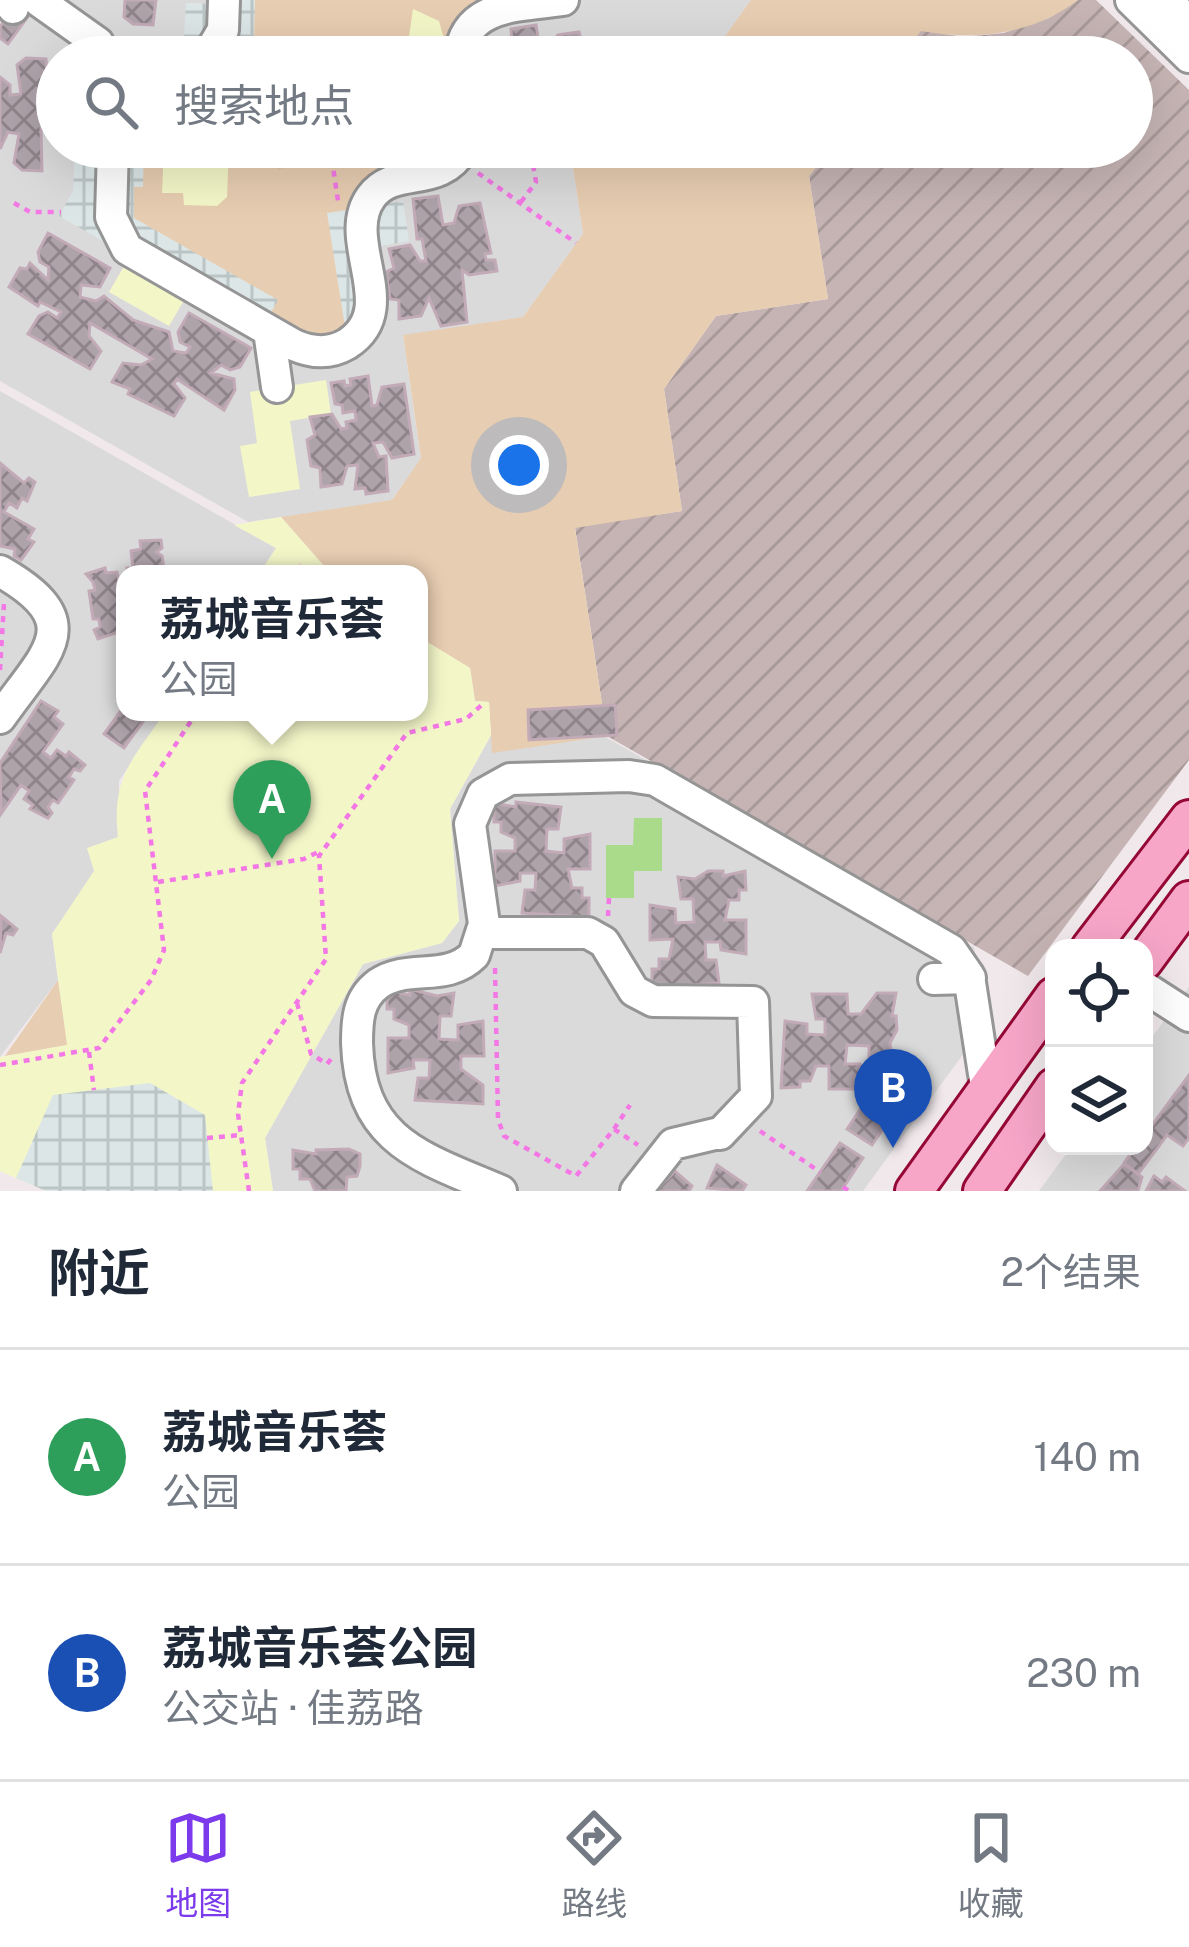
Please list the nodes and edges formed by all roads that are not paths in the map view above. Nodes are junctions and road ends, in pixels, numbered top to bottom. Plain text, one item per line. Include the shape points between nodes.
1 (224, 0) edge
2 (563, 0) edge
3 (1131, 0) edge
4 (1166, 0) edge
5 (22, 7) edge
6 (1189, 22) edge
7 (69, 36) edge
8 (219, 36) edge
9 (464, 36) edge
10 (1189, 57) edge
11 (112, 168) edge
12 (447, 168) edge
13 (269, 331) junction
14 (278, 388) dead end
15 (2, 578) edge
16 (0, 718) edge
17 (1189, 819) edge
18 (1189, 900) edge
19 (489, 932) junction
20 (1097, 939) edge
21 (1153, 949) edge
22 (970, 978) junction
23 (934, 979) dead end
24 (1153, 993) edge
25 (1045, 1008) edge
26 (1189, 1016) edge
27 (986, 1087) junction
28 (1045, 1100) edge
29 (462, 1183) edge
30 (501, 1191) edge
31 (636, 1191) edge
32 (914, 1191) edge
33 (982, 1191) edge

1 - 8 street
2 - 9 street via 481,16
3 - 10 street
4 - 6 street
5 - 7 street
11 - 13 street via 111,217 121,242
12 - 13 street via 395,181 369,199 362,221 371,306 353,339 318,352
13 - 14 street
15 - 16 street via 43,598 54,627
17 - 20 main road
18 - 21 main road
19 - 22 street via 470,824 483,794 510,779 638,776 944,945
19 - 29 street via 457,969 376,986 357,1024 358,1084 367,1105 416,1154
19 - 31 street via 588,933 604,943 634,991 653,1001 753,1002 756,1096 719,1133 680,1140
22 - 23 street
22 - 27 street
24 - 26 street
25 - 27 main road
27 - 32 main road
28 - 33 main road
29 - 30 street

